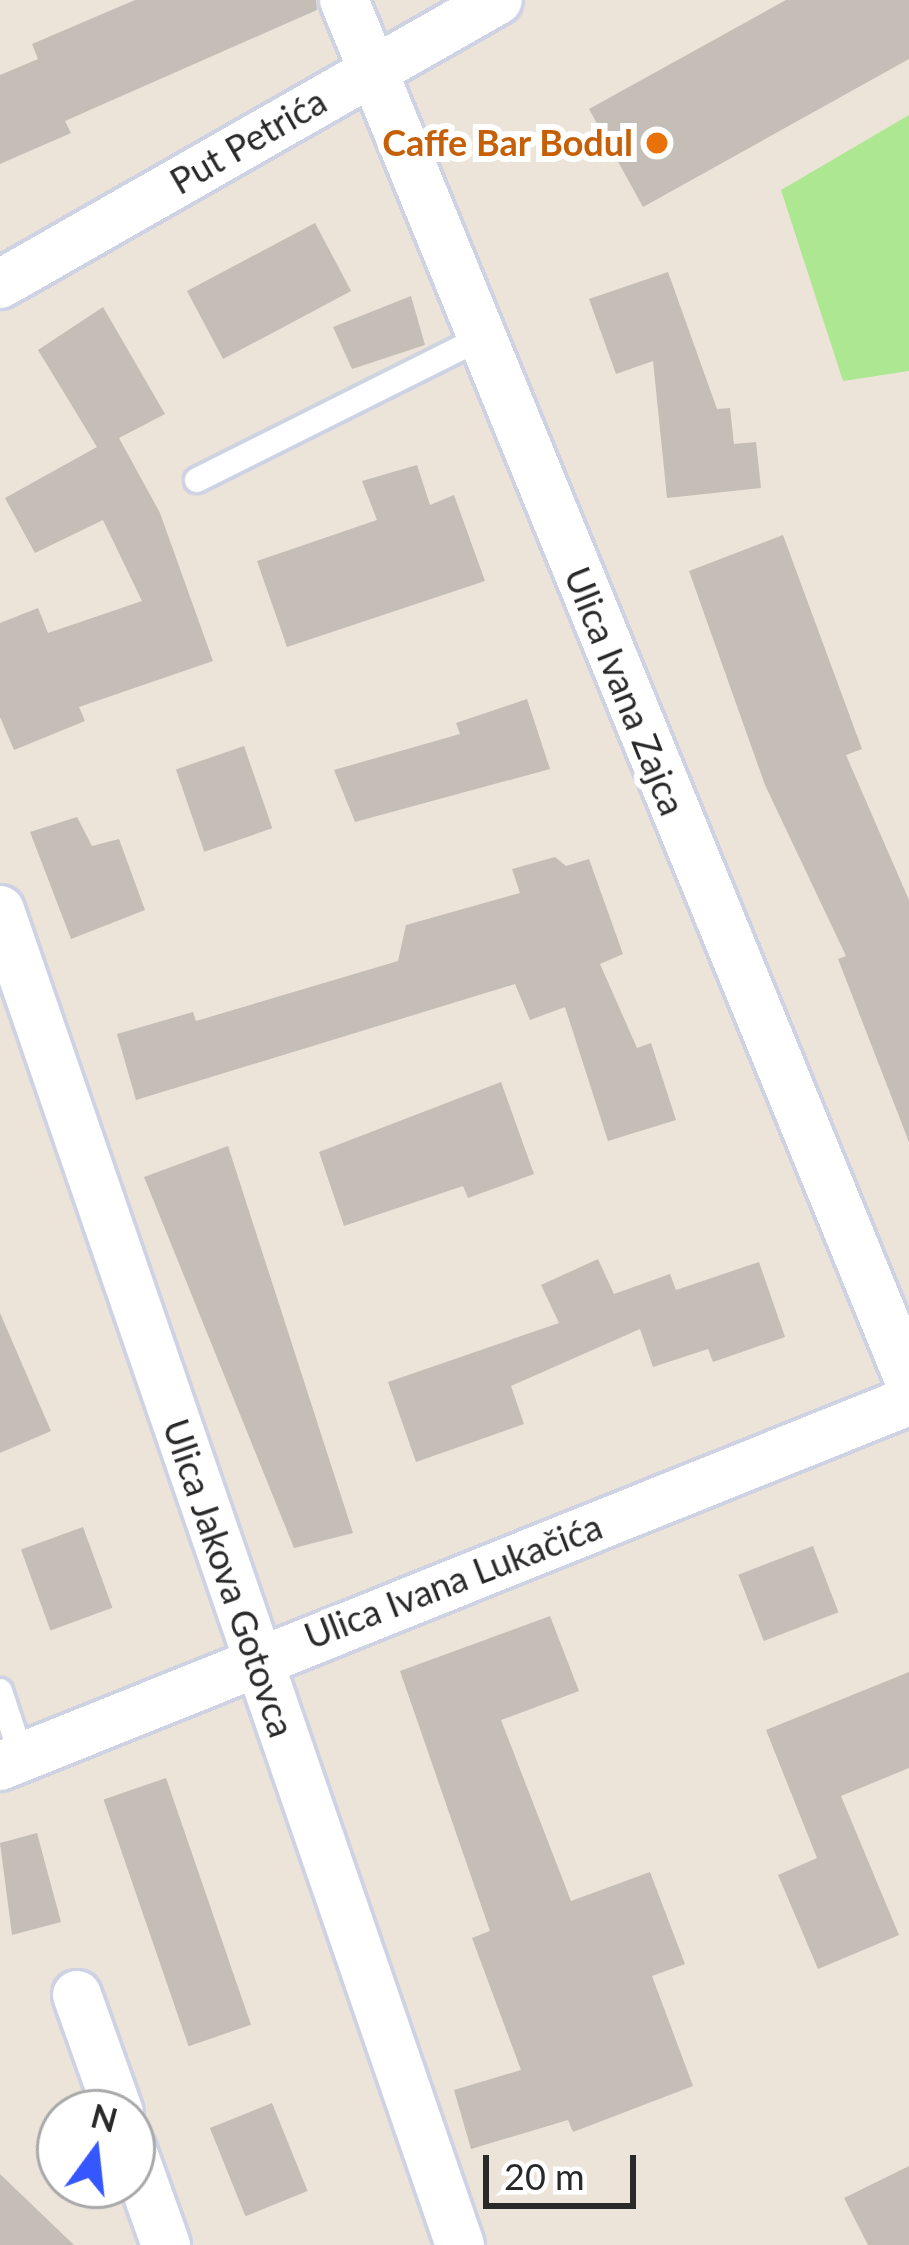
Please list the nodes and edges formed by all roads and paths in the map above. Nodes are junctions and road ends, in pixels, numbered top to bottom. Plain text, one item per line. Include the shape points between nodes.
1 (344, 0) edge
2 (498, 0) edge
3 (369, 71) junction
4 (0, 284) edge
5 (480, 338) junction
6 (196, 480) dead end
7 (0, 910) edge
8 (909, 1380) edge
9 (909, 1401) edge
10 (255, 1659) junction
11 (0, 1691) edge
12 (11, 1762) edge
13 (77, 1995) dead end
14 (110, 2089) edge
15 (153, 2209) edge
16 (166, 2245) edge
17 (460, 2245) edge

1 - 3 street, Ulica Ivana Zajca
2 - 3 street, Put Petrića
3 - 4 street, Put Petrića
3 - 5 street, Ulica Ivana Zajca
5 - 6 lane
5 - 8 street, Ulica Ivana Zajca
7 - 10 street, Ulica Jakova Gotovca
9 - 10 street, Ulica Ivana Lukačića
10 - 12 street, Ulica Ivana Lukačića
10 - 17 street, Ulica Jakova Gotovca
11 - 12 lane
13 - 14 street
15 - 16 street

